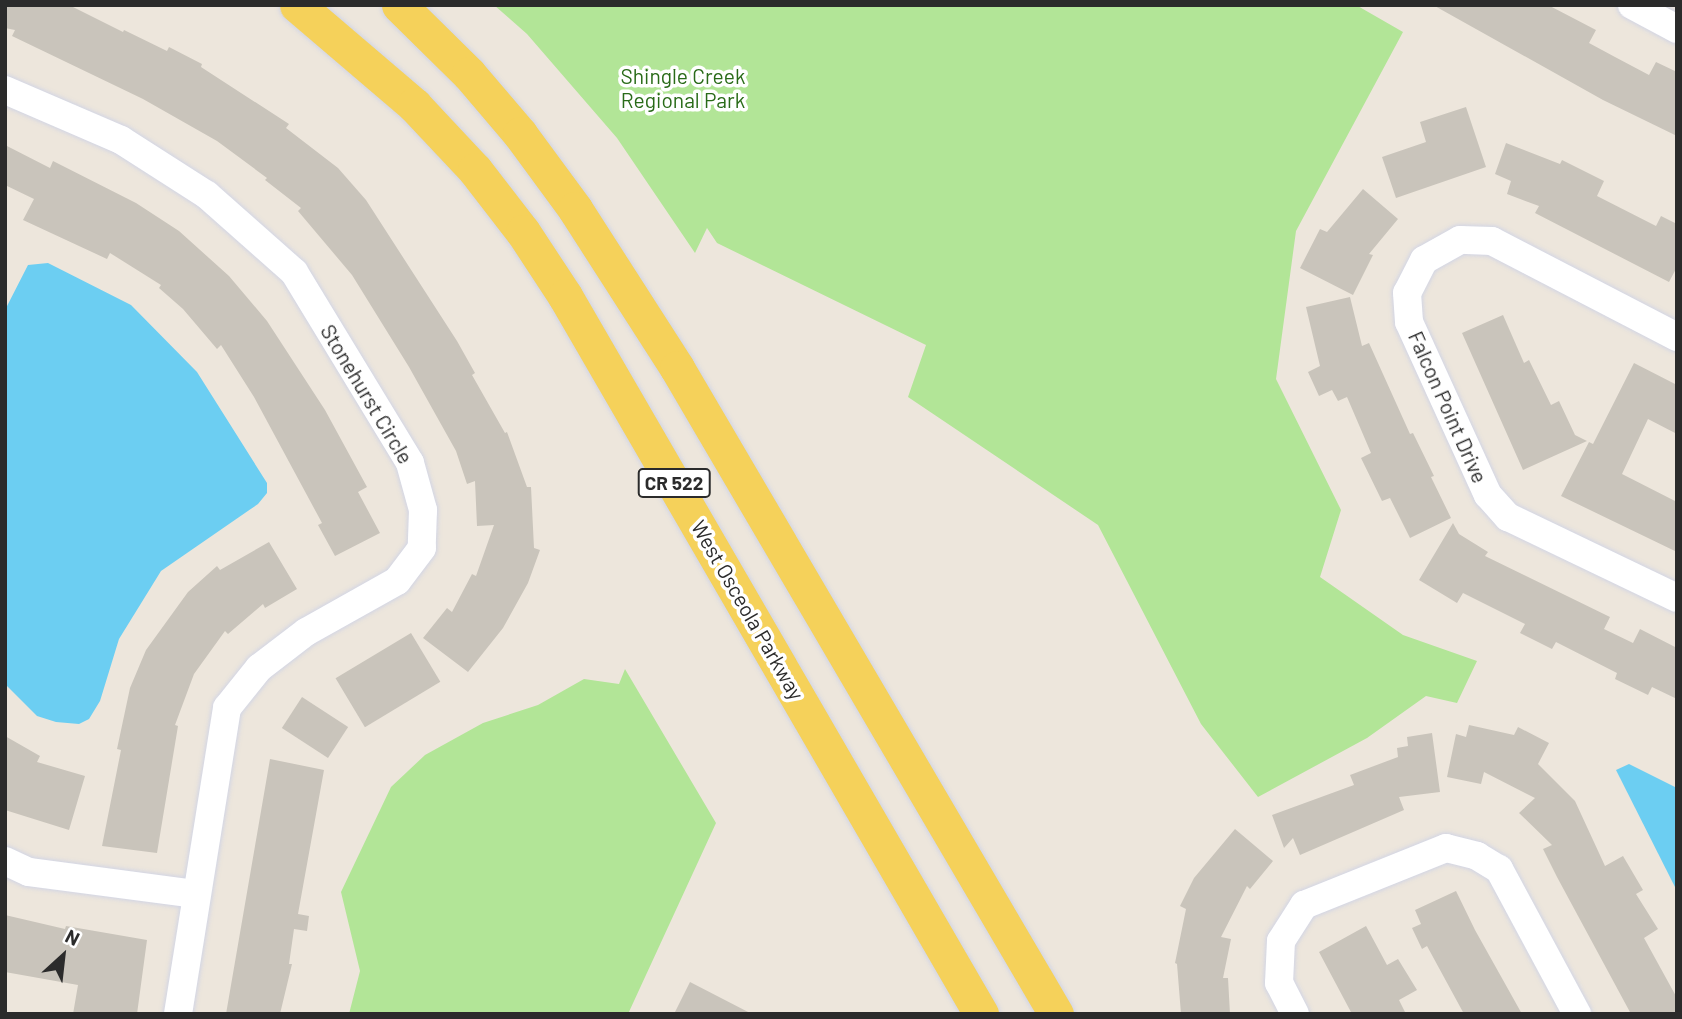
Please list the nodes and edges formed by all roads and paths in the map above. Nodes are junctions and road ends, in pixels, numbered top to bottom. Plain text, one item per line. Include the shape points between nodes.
1 (297, 5) edge
2 (399, 5) edge
3 (1632, 5) edge
4 (1677, 29) edge
5 (5, 90) edge
6 (1677, 337) edge
7 (1677, 598) edge
8 (5, 861) edge
9 (195, 894) junction
10 (178, 1014) edge
11 (981, 1014) edge
12 (1056, 1014) edge
13 (1295, 1014) edge
14 (1577, 1014) edge

1 - 11 main road, West Osceola Parkway / CR 522 via 414,105 475,170 523,232 565,296
2 - 12 main road, CR 522 via 469,74 575,209 677,368
3 - 4 street
5 - 9 street, Stonehurst Circle via 131,146 207,195 294,272 410,463 423,510 422,548 397,581 306,632 259,668 227,708
6 - 7 street, Falcon Point Drive via 1492,240 1460,240 1424,260 1407,293 1409,322 1488,495 1508,517
8 - 9 street via 29,872
9 - 10 street, Stonehurst Circle
13 - 14 street via 1279,983 1281,941 1304,905 1446,848 1477,856 1499,869

